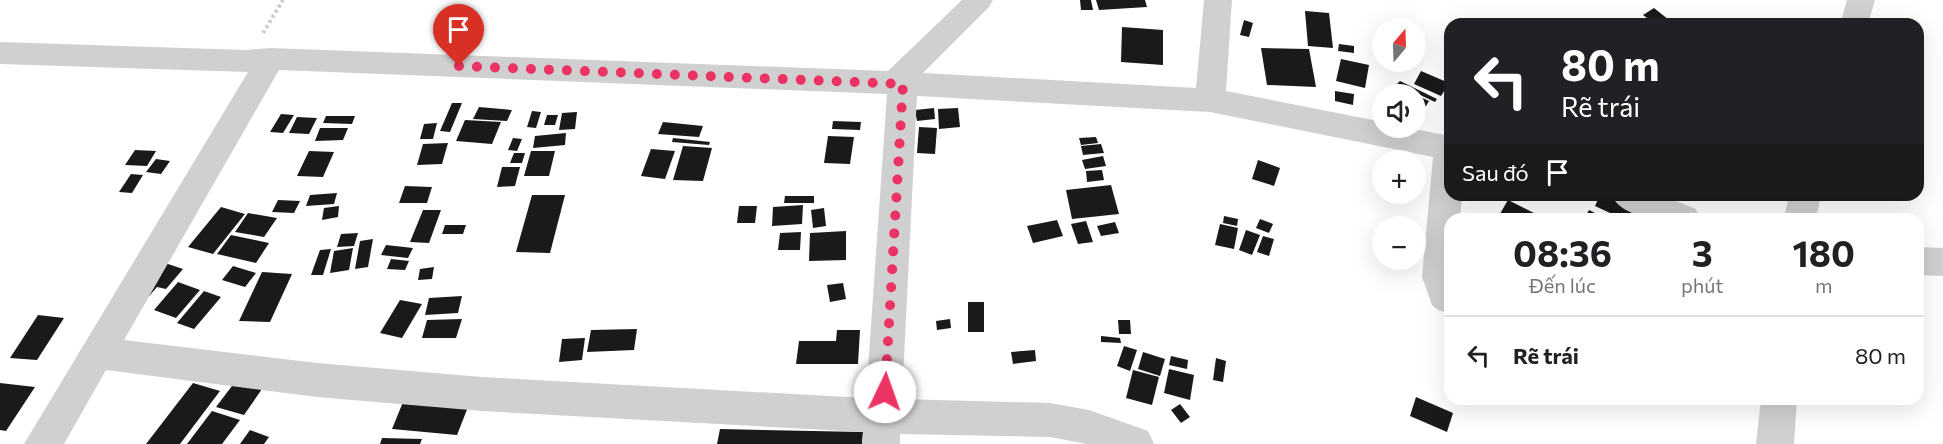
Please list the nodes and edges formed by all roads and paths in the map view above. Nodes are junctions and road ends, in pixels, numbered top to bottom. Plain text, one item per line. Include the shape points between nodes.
1 (979, 0) edge
2 (1218, 0) edge
3 (1861, 0) edge
4 (1856, 18) edge
5 (0, 53) edge
6 (271, 59) junction
7 (898, 84) junction
8 (1210, 100) junction
9 (1444, 147) edge
10 (1641, 201) edge
11 (1670, 213) edge
12 (1444, 218) edge
13 (1924, 261) edge
14 (1943, 262) edge
15 (1444, 294) edge
16 (98, 353) junction
17 (1778, 405) edge
18 (882, 430) edge
19 (43, 444) edge
20 (1135, 444) edge
21 (1775, 444) edge

1 - 7 street
2 - 8 street
3 - 4 street
5 - 6 street
6 - 7 street
6 - 16 street
7 - 8 street
7 - 18 street
8 - 9 street
10 - 11 street
12 - 15 street via 1439,277
13 - 14 street
16 - 18 street via 317,380
16 - 19 street
17 - 21 street
18 - 20 street via 1050,420 1089,427

